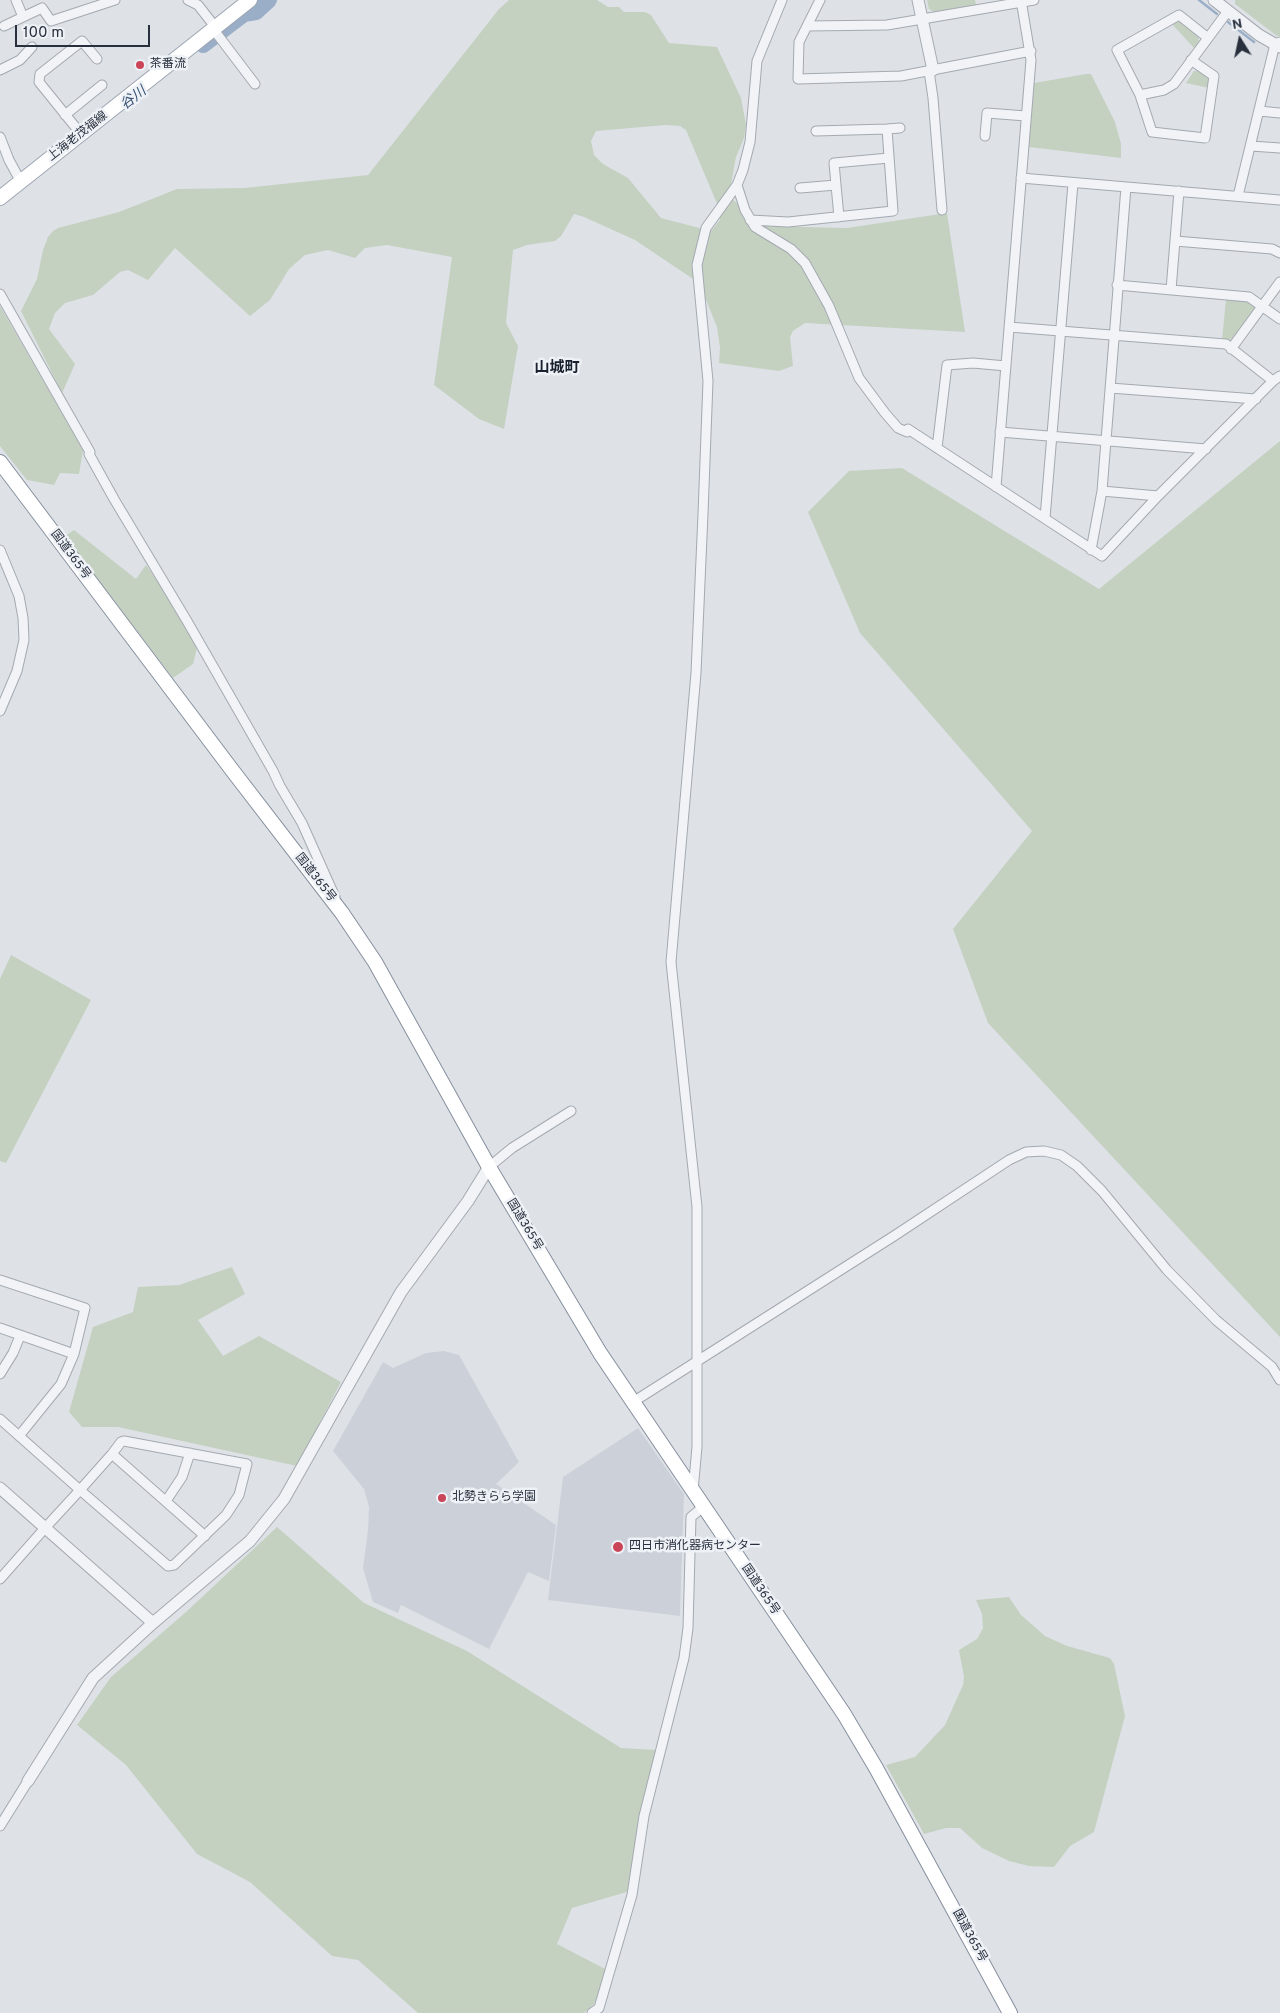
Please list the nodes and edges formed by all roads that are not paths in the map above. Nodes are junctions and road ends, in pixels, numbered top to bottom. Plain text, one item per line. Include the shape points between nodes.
1 (16, 0) edge
2 (115, 0) edge
3 (188, 0) edge
4 (250, 0) edge
5 (782, 0) edge
6 (820, 0) edge
7 (918, 0) edge
8 (1034, 0) edge
9 (1214, 0) edge
10 (1022, 1) edge
11 (88, 4) edge
12 (1228, 11) junction
13 (23, 17) junction
14 (922, 19) junction
15 (4, 26) dead end
16 (807, 26) junction
17 (216, 31) junction
18 (1208, 38) junction
19 (1278, 44) edge
20 (32, 47) dead end
21 (1031, 51) junction
22 (97, 58) dead end
23 (1191, 60) junction
24 (0, 70) edge
25 (931, 71) junction
26 (255, 84) dead end
27 (102, 85) dead end
28 (1140, 95) junction
29 (1259, 111) junction
30 (1280, 113) edge
31 (65, 115) junction
32 (1026, 116) junction
33 (900, 128) dead end
34 (887, 129) junction
35 (816, 131) dead end
36 (81, 134) junction
37 (985, 136) dead end
38 (0, 137) edge
39 (1251, 146) junction
40 (1280, 148) edge
41 (889, 158) junction
42 (1021, 178) junction
43 (22, 182) junction
44 (1073, 182) junction
45 (737, 184) junction
46 (836, 185) junction
47 (1126, 187) junction
48 (800, 188) dead end
49 (1179, 191) junction
50 (1238, 196) junction
51 (0, 198) edge
52 (1280, 200) edge
53 (942, 210) dead end
54 (839, 217) junction
55 (750, 220) junction
56 (1175, 241) junction
57 (1280, 253) edge
58 (1280, 282) edge
59 (1118, 285) junction
60 (1171, 290) junction
61 (0, 294) edge
62 (1263, 306) junction
63 (1280, 319) edge
64 (1009, 327) junction
65 (1061, 331) junction
66 (1114, 335) junction
67 (1231, 349) junction
68 (1006, 366) junction
69 (1277, 378) edge
70 (1110, 388) junction
71 (1256, 399) junction
72 (1000, 432) junction
73 (1053, 436) junction
74 (1105, 440) junction
75 (937, 448) junction
76 (1206, 449) junction
77 (0, 462) edge
78 (996, 487) junction
79 (1102, 491) junction
80 (1158, 496) junction
81 (1045, 518) junction
82 (0, 550) edge
83 (1091, 550) junction
84 (0, 711) edge
85 (342, 913) junction
86 (571, 1112) dead end
87 (489, 1167) junction
88 (0, 1280) edge
89 (0, 1328) edge
90 (20, 1336) junction
91 (74, 1354) junction
92 (698, 1363) junction
93 (0, 1374) edge
94 (1280, 1380) edge
95 (633, 1402) junction
96 (0, 1419) edge
97 (19, 1436) junction
98 (190, 1453) junction
99 (112, 1454) junction
100 (0, 1488) edge
101 (80, 1490) junction
102 (693, 1491) junction
103 (166, 1501) junction
104 (703, 1507) junction
105 (45, 1528) junction
106 (205, 1536) junction
107 (0, 1579) edge
108 (153, 1623) junction
109 (28, 1781) joint
110 (0, 1826) edge
111 (592, 2013) edge
112 (1010, 2013) edge

1 - 13 street
2 - 11 street
3 - 17 street via 198,5
4 - 17 main road, 上海老茂福線
5 - 45 street via 757,61 750,142
6 - 16 street
7 - 14 street
8 - 10 street
9 - 12 street
10 - 14 street
10 - 21 street
11 - 13 street via 51,21 42,8
12 - 18 street
12 - 19 street via 1259,35
13 - 15 street
14 - 16 street via 887,25
14 - 25 street
16 - 25 street via 799,42 798,79 901,76
17 - 26 street
17 - 36 main road, 上海老茂福線
18 - 23 street
18 - 28 street via 1179,15 1117,50
19 - 29 street
20 - 24 street via 20,60
21 - 25 street
21 - 32 street
22 - 31 street via 82,41 40,74 39,82
23 - 28 street via 1174,84 1164,90
23 - 28 street via 1214,76 1205,138 1152,132
25 - 53 street
27 - 31 street
29 - 30 street
29 - 39 street
31 - 36 street
32 - 37 street via 988,113
32 - 42 street
33 - 34 street
34 - 35 street
34 - 41 street
36 - 43 main road, 上海老茂福線
38 - 43 street
39 - 40 street
39 - 50 street
41 - 46 street via 834,163
41 - 54 street via 894,211
42 - 44 street
42 - 64 street
43 - 51 main road, 上海老茂福線
44 - 47 street
44 - 65 street
45 - 55 street
45 - 92 street via 706,228 697,265 707,366 704,495 696,673 671,962 697,1207
46 - 48 street
46 - 54 street
47 - 49 street
47 - 59 street
49 - 50 street
49 - 56 street
50 - 52 street
54 - 55 street via 788,222
55 - 75 street via 755,227 791,249 806,263 829,306 859,378 885,413 898,428 907,432 908,429
56 - 57 street via 1272,249
56 - 60 street
58 - 62 street
59 - 60 street
59 - 66 street
60 - 62 street via 1249,297
61 - 85 street via 114,499 302,823
62 - 63 street
62 - 67 street
64 - 65 street
64 - 68 street
65 - 66 street
65 - 73 street
66 - 67 street via 1226,344
66 - 70 street
67 - 69 street
68 - 72 street
68 - 75 street via 973,362 947,365
69 - 71 street
70 - 71 street
70 - 74 street
71 - 76 street
72 - 73 street
72 - 78 street
73 - 74 street
73 - 81 street
74 - 76 street
74 - 79 street
75 - 78 street
76 - 80 street
77 - 85 main road, 国道365号
78 - 81 street
79 - 80 street
79 - 83 street
80 - 83 street via 1102,556
81 - 83 street
82 - 84 street via 19,596 24,640 18,671
85 - 87 main road, 国道365号 via 374,962
86 - 87 street via 512,1148
87 - 95 main road, 国道365号 via 600,1353
87 - 108 street via 468,1201 400,1292 284,1499 250,1541
88 - 91 street via 85,1308
89 - 90 street
90 - 91 street
90 - 93 street
91 - 97 street via 61,1384
92 - 94 street via 1009,1160 1026,1152 1044,1151 1061,1155 1077,1166 1102,1191 1167,1270 1216,1320 1272,1367
92 - 95 street
92 - 102 street
95 - 102 main road, 国道365号
96 - 97 street
97 - 101 street
98 - 99 street via 124,1441
98 - 103 street via 179,1482
98 - 106 street via 247,1464 243,1485 234,1504
99 - 101 street
99 - 103 street
100 - 105 street
101 - 105 street
101 - 106 street via 168,1566 174,1565
102 - 104 main road, 国道365号
103 - 106 street
104 - 111 street via 691,1518 684,1658 644,1816 632,1895 598,2008
104 - 112 main road, 国道365号 via 844,1714
105 - 107 street
105 - 108 street
108 - 109 street via 93,1678
109 - 110 street

